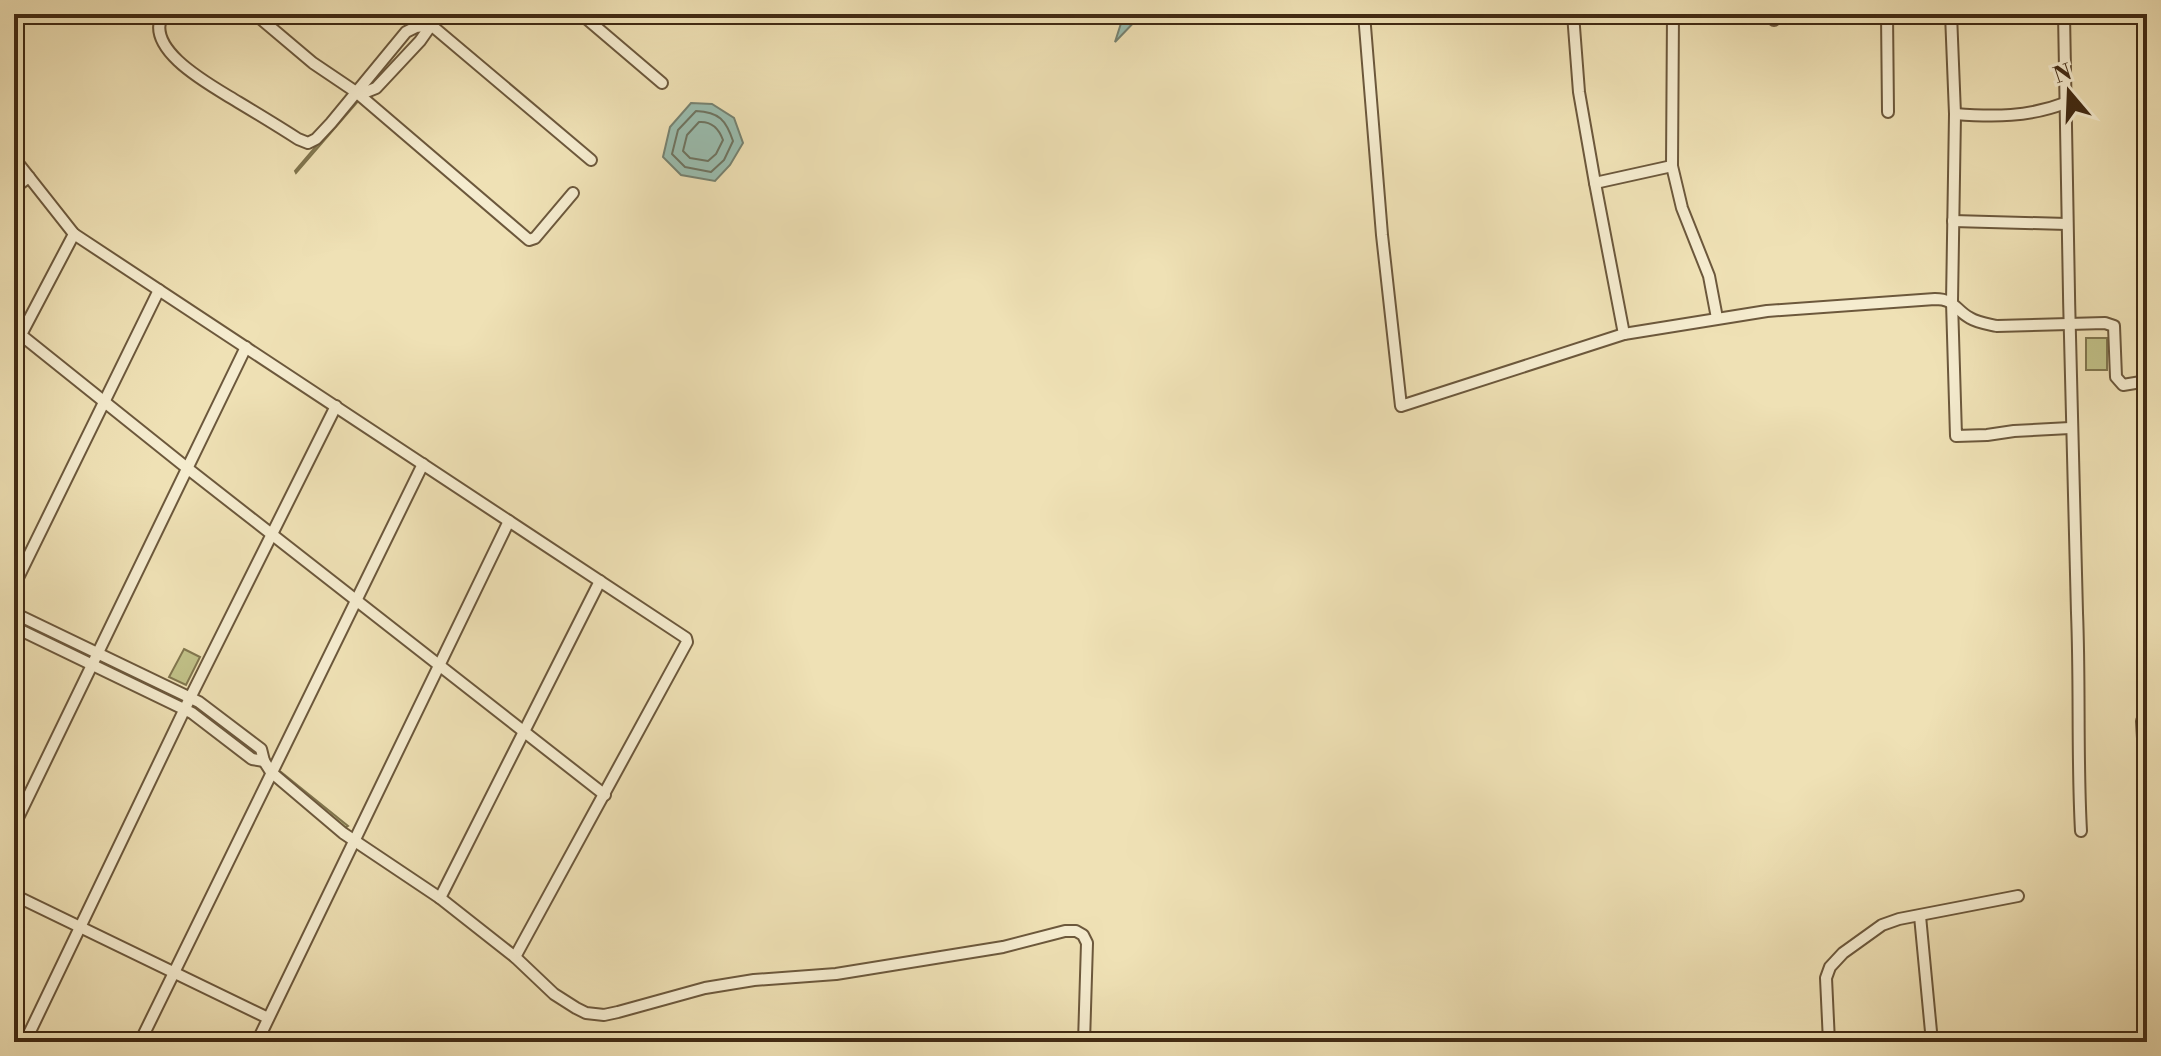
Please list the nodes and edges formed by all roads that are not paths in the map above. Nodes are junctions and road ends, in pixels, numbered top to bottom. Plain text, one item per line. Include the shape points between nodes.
1 (163, 14) edge
2 (255, 14) edge
3 (418, 14) edge
4 (439, 14) edge
5 (581, 14) edge
6 (1364, 14) edge
7 (1573, 14) edge
8 (1673, 14) edge
9 (1887, 14) edge
10 (1951, 14) edge
11 (2064, 14) edge
12 (430, 25) junction
13 (662, 83) dead end
14 (356, 92) junction
15 (2065, 103) junction
16 (1888, 112) dead end
17 (1955, 114) junction
18 (14, 158) edge
19 (591, 160) dead end
20 (1672, 166) junction
21 (29, 177) junction
22 (1595, 183) junction
23 (14, 188) edge
24 (573, 193) dead end
25 (1953, 221) junction
26 (2067, 224) junction
27 (74, 234) junction
28 (159, 290) junction
29 (1952, 302) junction
30 (1717, 318) junction
31 (2068, 325) junction
32 (18, 330) edge
33 (1624, 334) junction
34 (246, 347) junction
35 (14, 348) edge
36 (2147, 381) edge
37 (104, 402) junction
38 (336, 406) junction
39 (2070, 428) junction
40 (423, 464) junction
41 (187, 468) junction
42 (509, 521) junction
43 (273, 535) junction
44 (600, 581) junction
45 (14, 586) edge
46 (356, 599) junction
47 (14, 613) edge
48 (14, 627) edge
49 (97, 653) junction
50 (91, 664) junction
51 (439, 664) junction
52 (190, 698) junction
53 (185, 709) junction
54 (2142, 721) dead end
55 (524, 731) junction
56 (264, 761) junction
57 (271, 772) junction
58 (605, 795) junction
59 (2147, 807) edge
60 (14, 826) edge
61 (2081, 831) dead end
62 (354, 841) junction
63 (14, 895) edge
64 (2018, 896) dead end
65 (440, 898) junction
66 (1920, 916) junction
67 (80, 927) junction
68 (515, 957) junction
69 (174, 972) junction
70 (268, 1018) junction
71 (25, 1042) edge
72 (140, 1042) edge
73 (257, 1042) edge
74 (1084, 1042) edge
75 (1829, 1042) edge
76 (1932, 1042) edge

1 - 14 street via 158,31 187,70 298,139 316,139
2 - 14 street
3 - 12 street
4 - 12 street
5 - 13 street
6 - 33 street via 1401,406
7 - 22 street via 1579,92
8 - 20 street
9 - 16 street
10 - 17 street
11 - 15 street
12 - 14 street via 406,32
12 - 14 street via 376,88
12 - 19 street
14 - 24 street via 529,240
15 - 17 street via 2005,117
15 - 26 street
17 - 25 street
18 - 21 street
20 - 22 street
20 - 30 street via 1709,276
21 - 23 street
21 - 27 street
22 - 33 street
25 - 26 street
25 - 29 street
26 - 31 street
27 - 28 street
27 - 32 street
28 - 34 street
28 - 37 street
29 - 30 street via 1812,306
29 - 31 street via 1981,323
29 - 39 street via 1956,436
30 - 33 street
31 - 36 street via 2114,326 2116,377 2123,385
31 - 39 street
32 - 35 street
32 - 37 street
34 - 38 street
34 - 41 street
37 - 41 street
37 - 45 street
38 - 40 street
38 - 43 street
39 - 61 street
40 - 42 street
40 - 46 street
41 - 43 street
41 - 49 street
42 - 44 street
42 - 51 street
43 - 46 street
43 - 52 street
44 - 55 street
44 - 58 street via 687,642
46 - 51 street
46 - 57 street
47 - 49 street
48 - 50 street
49 - 50 street
49 - 52 street
50 - 53 street
50 - 60 street
51 - 55 street
51 - 62 street
52 - 53 street
52 - 56 street via 261,749
53 - 56 street via 252,759
53 - 67 street
54 - 59 street
55 - 58 street
55 - 65 street
56 - 57 street
57 - 62 street
57 - 69 street
58 - 68 street
62 - 65 street
62 - 70 street
63 - 67 street
64 - 66 street
65 - 68 street
66 - 75 street via 1882,925 1830,967
66 - 76 street
67 - 69 street
67 - 71 street
68 - 74 street via 554,994 586,1013 604,1015 705,988 836,974 1076,931 1087,943
69 - 70 street
69 - 72 street
70 - 73 street

